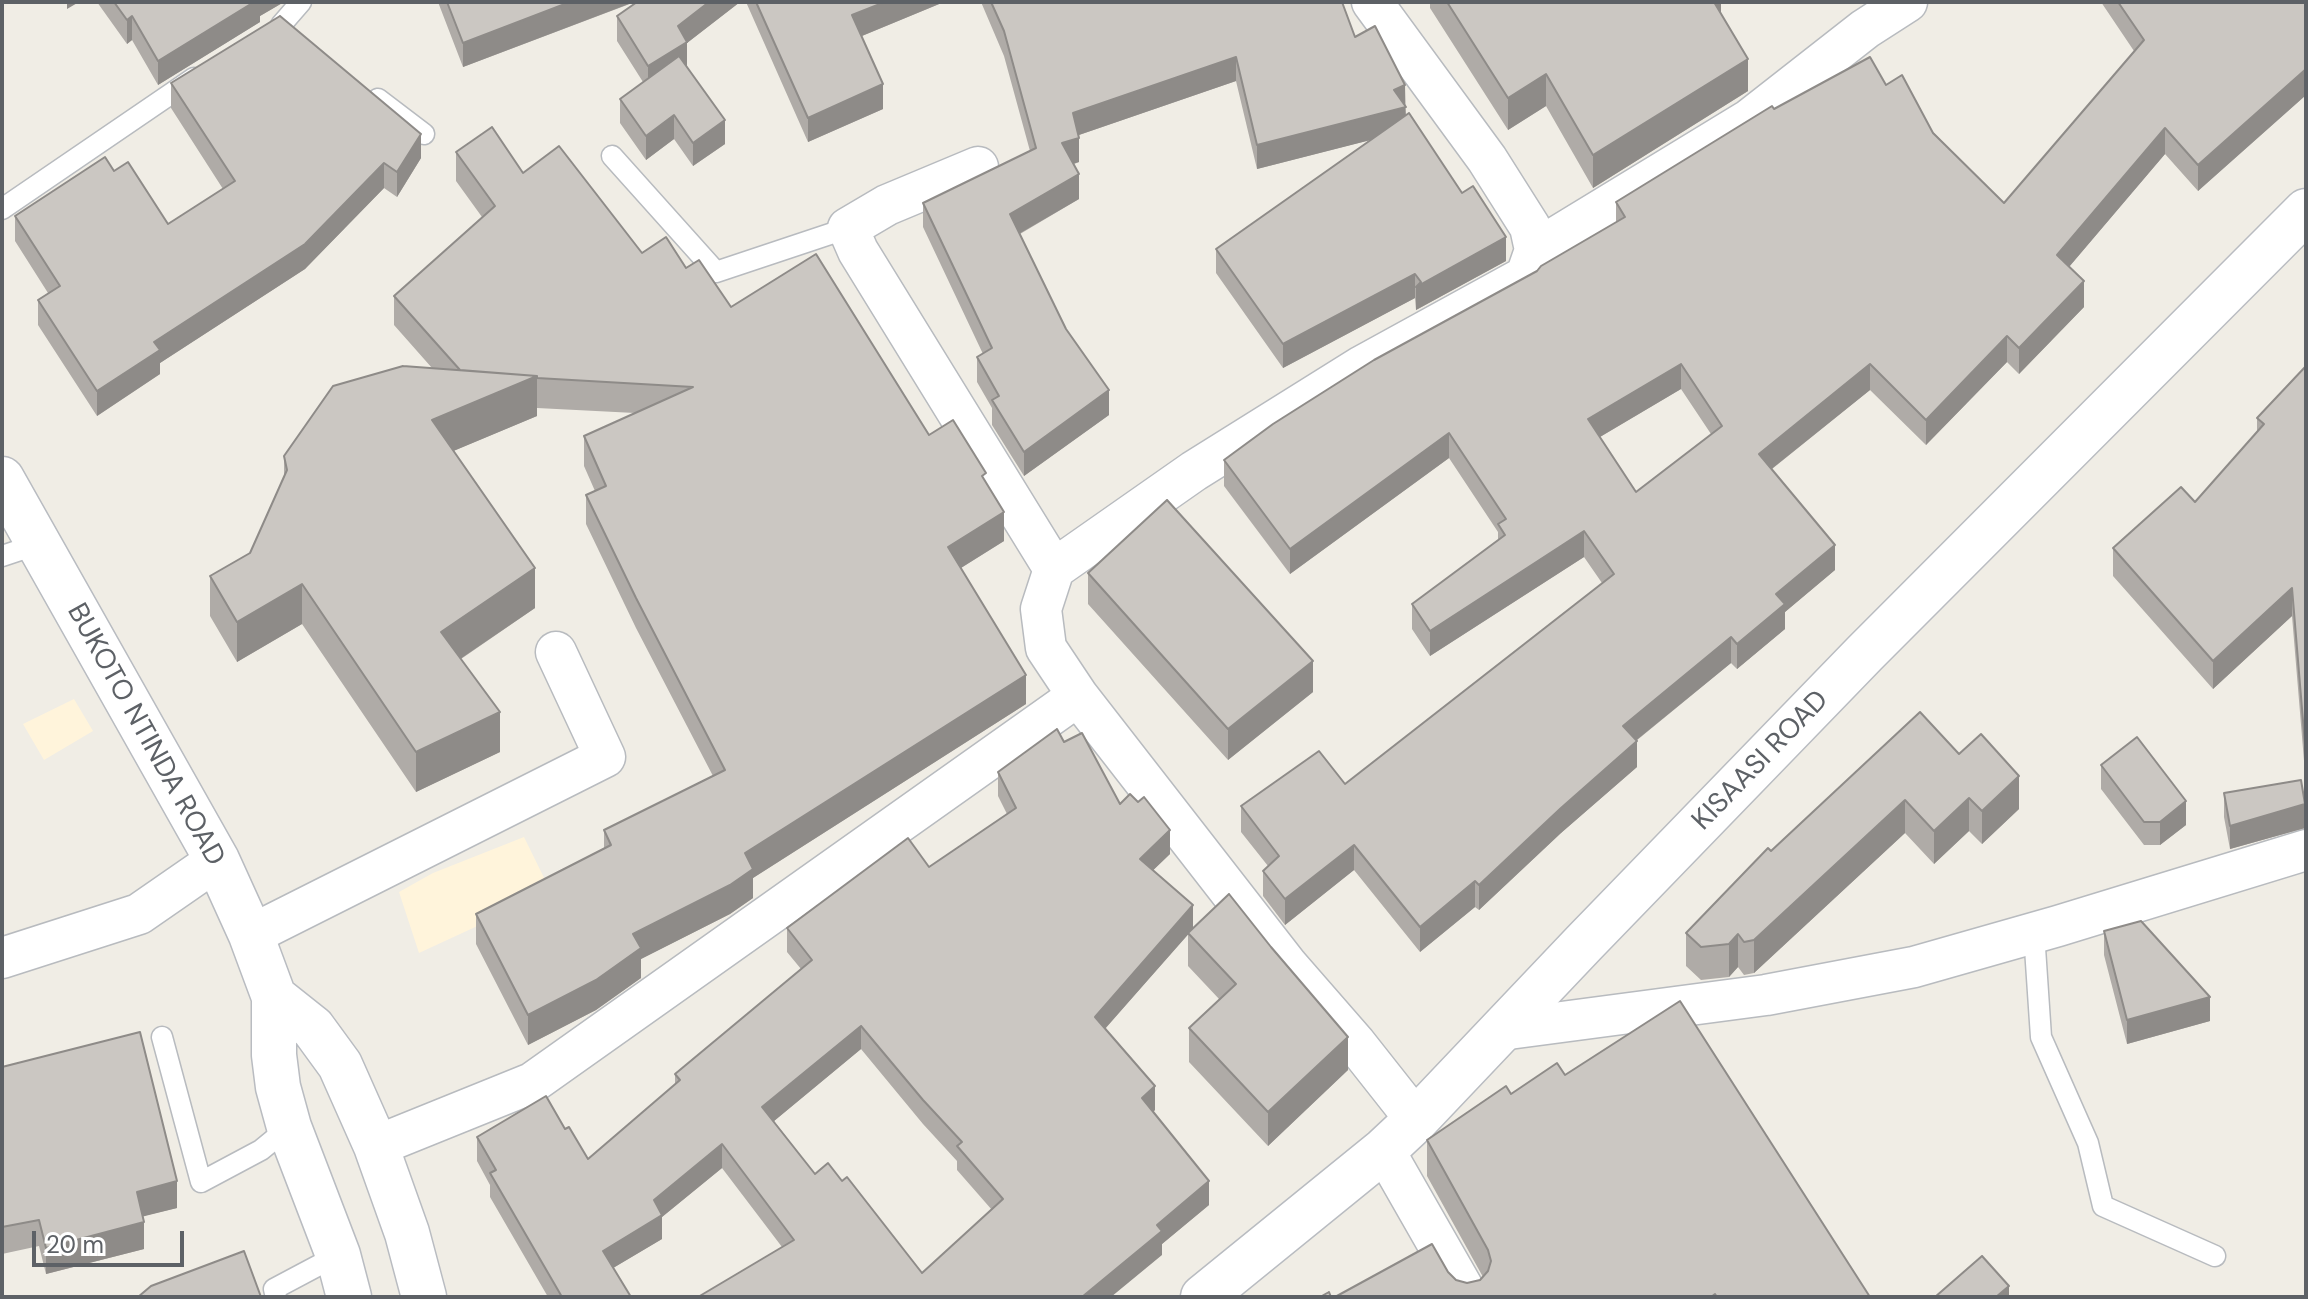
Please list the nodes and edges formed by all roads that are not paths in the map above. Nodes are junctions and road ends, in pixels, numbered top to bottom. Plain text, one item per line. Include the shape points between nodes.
1 (301, 2) edge
2 (1372, 2) edge
3 (1907, 2) edge
4 (281, 31) edge
5 (205, 71) edge
6 (364, 88) edge
7 (424, 134) edge
8 (612, 156) dead end
9 (978, 167) dead end
10 (2, 209) edge
11 (2306, 211) edge
12 (848, 228) junction
13 (1535, 250) junction
14 (2, 479) edge
15 (20, 550) edge
16 (1054, 569) junction
17 (556, 652) dead end
18 (1078, 696) junction
19 (2306, 850) edge
20 (217, 860) junction
21 (2034, 933) junction
22 (251, 935) junction
23 (2, 958) edge
24 (274, 997) junction
25 (1501, 1030) junction
26 (162, 1037) dead end
27 (1416, 1120) junction
28 (289, 1127) junction
29 (376, 1146) junction
30 (1384, 1150) junction
31 (338, 1255) junction
32 (2215, 1256) dead end
33 (276, 1297) edge
34 (349, 1297) edge
35 (424, 1297) edge
36 (1203, 1297) edge
37 (1468, 1297) edge

1 - 4 lane
2 - 13 street via 1487,159 1530,227
3 - 13 street via 1750,119
5 - 10 lane
6 - 7 lane
8 - 12 lane via 716,272
9 - 12 street via 887,205
11 - 25 main road, KISAASI ROAD via 1865,653
12 - 16 street
13 - 16 street via 1526,276 1362,366 1194,471
14 - 15 main road, BUKOTO NTINDA ROAD
15 - 20 main road, BUKOTO NTINDA ROAD
16 - 18 street via 1041,609 1046,648
17 - 22 street via 605,757
18 - 27 street via 1288,966
18 - 29 street via 532,1083
19 - 21 street
20 - 22 main road, BUKOTO NTINDA ROAD
20 - 23 street via 139,914
21 - 25 street via 1914,967 1766,995
21 - 32 lane via 2041,1037 2088,1143 2103,1206
22 - 24 main road, BUKOTO NTINDA ROAD
24 - 28 main road, BUKOTO NTINDA ROAD via 274,1055
24 - 29 main road via 313,1028 340,1065
25 - 27 main road, KISAASI ROAD
26 - 28 lane via 201,1182 261,1150
27 - 30 main road, KISAASI ROAD
28 - 31 main road, BUKOTO NTINDA ROAD
29 - 35 main road
30 - 36 main road, KISAASI ROAD
30 - 37 street
31 - 33 lane via 274,1289
31 - 34 main road, BUKOTO NTINDA ROAD

